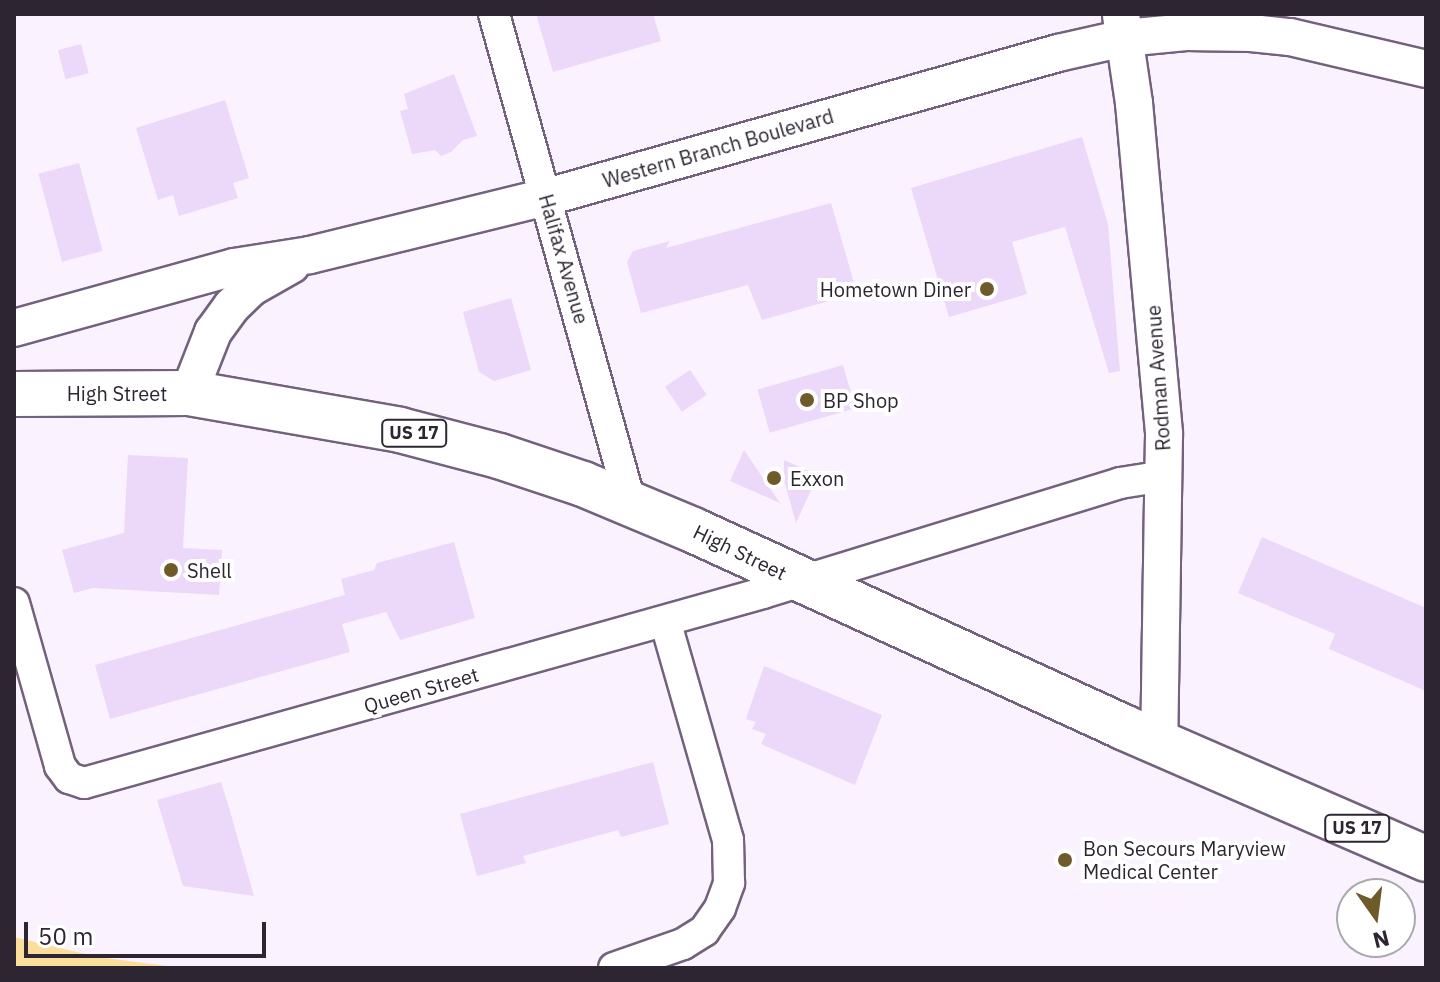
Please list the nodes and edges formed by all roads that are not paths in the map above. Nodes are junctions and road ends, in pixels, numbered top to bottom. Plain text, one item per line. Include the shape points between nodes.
1 (494, 14) edge
2 (1122, 26) edge
3 (1426, 69) edge
4 (547, 197) junction
5 (310, 255) junction
6 (14, 328) edge
7 (189, 393) junction
8 (14, 394) edge
9 (1164, 476) junction
10 (631, 505) junction
11 (801, 582) junction
12 (14, 603) edge
13 (665, 621) junction
14 (1159, 743) junction
15 (1426, 859) edge
16 (614, 968) edge

1 - 4 street, Halifax Avenue
2 - 3 street, Western Branch Boulevard via 1290,37
2 - 4 street, Western Branch Boulevard via 1043,57
2 - 9 street, Rodman Avenue via 1134,103
4 - 5 street, Western Branch Boulevard
4 - 10 street, Halifax Avenue
5 - 6 street, Western Branch Boulevard via 234,267
5 - 7 street via 252,287 232,306 213,332
7 - 8 main road, High Street / US 17
7 - 10 main road, High Street / US 17 via 400,430 499,456
9 - 11 street, Queen Street via 1120,483
9 - 14 street, Rodman Avenue
10 - 11 main road, High Street / US 17
11 - 13 street, Queen Street
11 - 14 main road, High Street / US 17
12 - 13 street, Queen Street via 60,766 69,778 84,783
13 - 16 street via 728,840 729,883 704,931 683,944
14 - 15 main road, High Street / US 17

